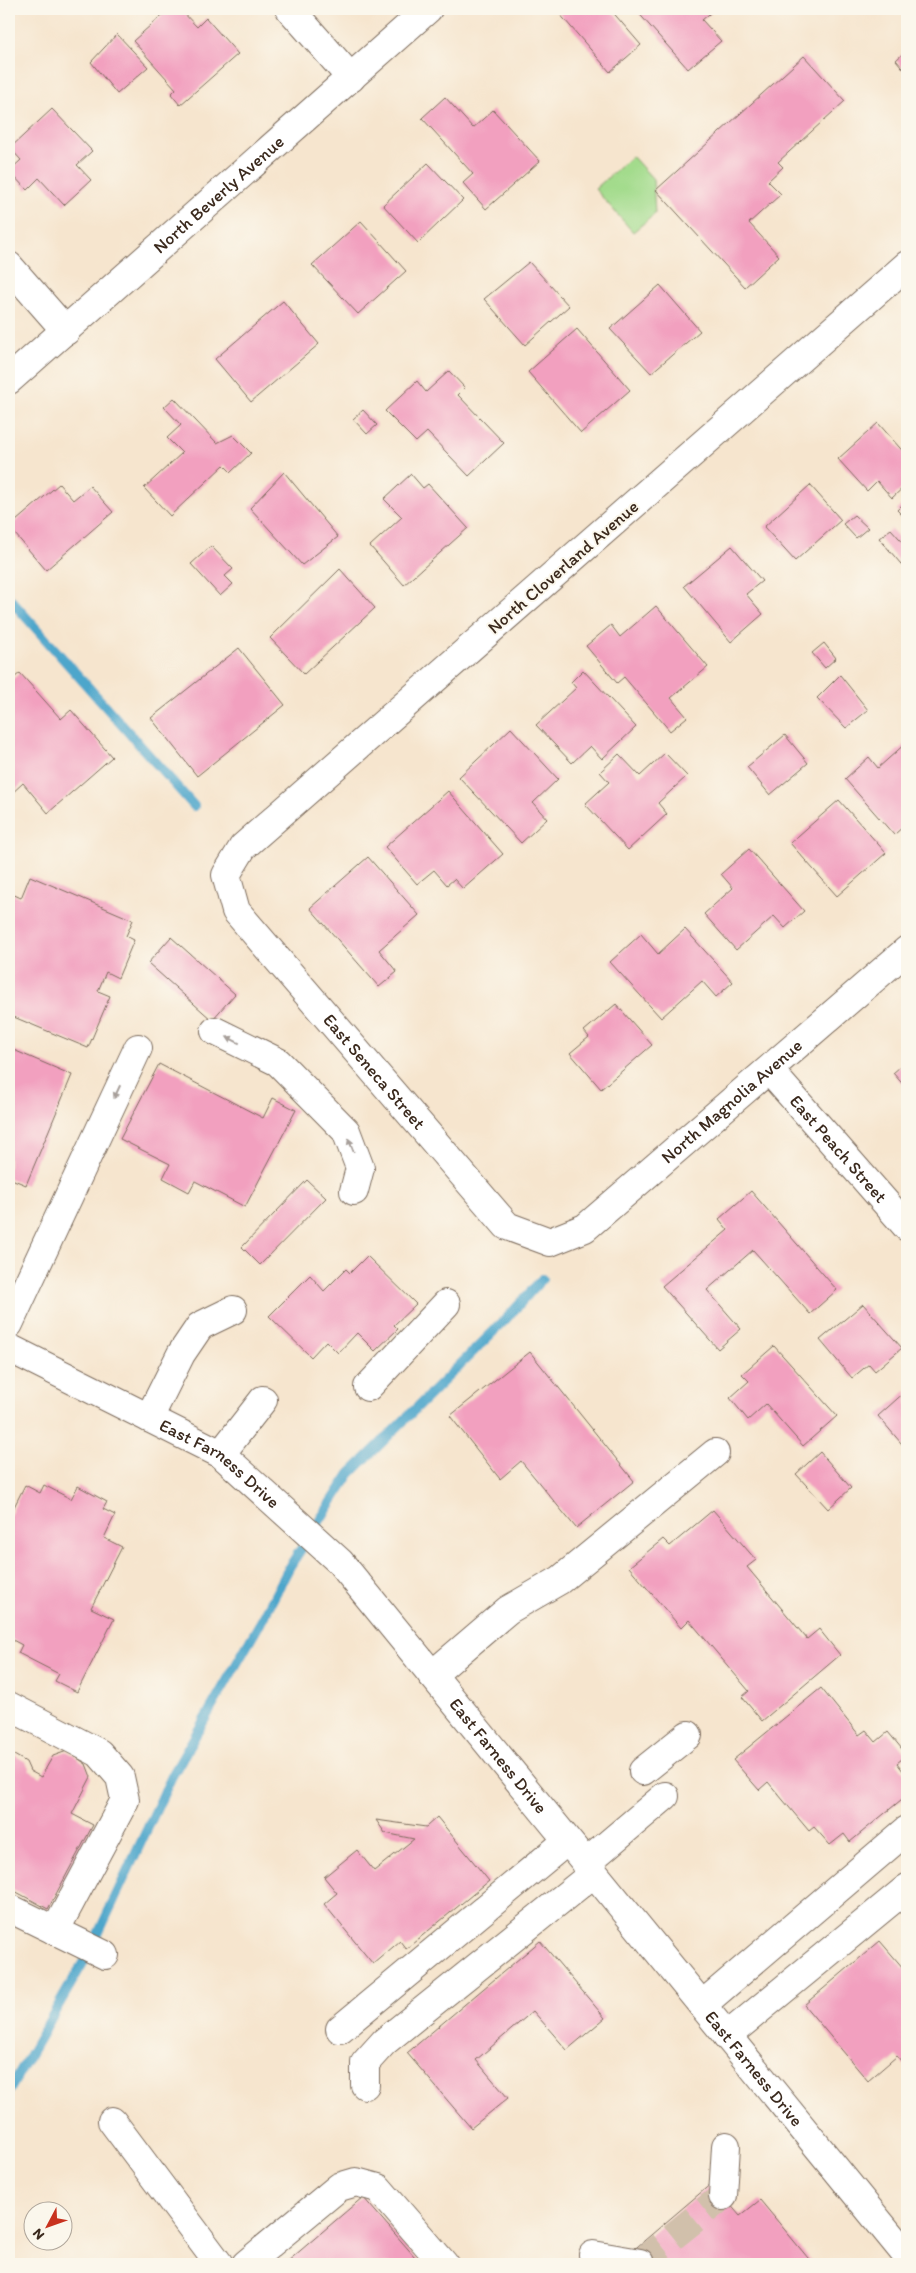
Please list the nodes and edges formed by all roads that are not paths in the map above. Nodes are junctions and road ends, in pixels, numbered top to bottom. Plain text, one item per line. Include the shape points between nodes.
1 (290, 9) edge
2 (428, 9) edge
3 (351, 78) junction
4 (907, 265) edge
5 (9, 266) edge
6 (66, 331) junction
7 (9, 380) edge
8 (226, 875) joint
9 (907, 950) edge
10 (215, 1031) dead end
11 (138, 1048) dead end
12 (769, 1070) junction
13 (354, 1191) dead end
14 (907, 1227) edge
15 (550, 1242) joint
16 (446, 1304) dead end
17 (225, 1314) dead end
18 (9, 1324) edge
19 (9, 1348) edge
20 (368, 1387) dead end
21 (263, 1400) dead end
22 (149, 1418) junction
23 (715, 1453) dead end
24 (221, 1454) junction
25 (432, 1674) junction
26 (9, 1706) edge
27 (688, 1735) dead end
28 (643, 1771) dead end
29 (664, 1796) dead end
30 (907, 1830) edge
31 (567, 1841) junction
32 (590, 1868) junction
33 (907, 1888) edge
34 (9, 1908) edge
35 (55, 1931) junction
36 (105, 1955) dead end
37 (702, 2005) junction
38 (340, 2028) dead end
39 (727, 2036) junction
40 (365, 2085) dead end
41 (112, 2121) dead end
42 (726, 2146) dead end
43 (723, 2196) dead end
44 (593, 2255) dead end
45 (907, 2256) edge
46 (640, 2263) edge
47 (219, 2264) edge
48 (246, 2264) edge
49 (444, 2264) edge

1 - 3 street
2 - 3 street, North Beverly Avenue
3 - 6 street, North Beverly Avenue
4 - 8 street, North Cloverland Avenue via 243,847
5 - 6 street
6 - 7 street, North Beverly Avenue
8 - 15 street, East Seneca Street via 236,911 507,1226
9 - 12 street, North Magnolia Avenue
13 -> 10 street via 360,1168 346,1131 278,1062
11 -> 18 street
12 - 14 street, East Peach Street
12 - 15 street, North Magnolia Avenue via 585,1228
16 - 20 street
17 - 22 street via 200,1326
19 - 22 street, East Farness Drive
21 - 24 street
22 - 24 street, East Farness Drive
23 - 25 street via 560,1580 508,1610
24 - 25 street, East Farness Drive via 340,1562
25 - 31 street, East Farness Drive
26 - 35 street via 99,1753 120,1777 126,1800
27 - 28 street
29 - 32 street
30 - 37 street
31 - 32 street, East Farness Drive
31 - 38 street
32 - 37 street, East Farness Drive
32 - 40 street via 384,2042 365,2063
33 - 39 street
34 - 35 street
35 - 36 street
37 - 39 street, East Farness Drive
39 - 45 street, East Farness Drive
41 - 47 street
42 - 43 street
44 - 46 street
48 - 49 street via 339,2187 356,2182 378,2188

